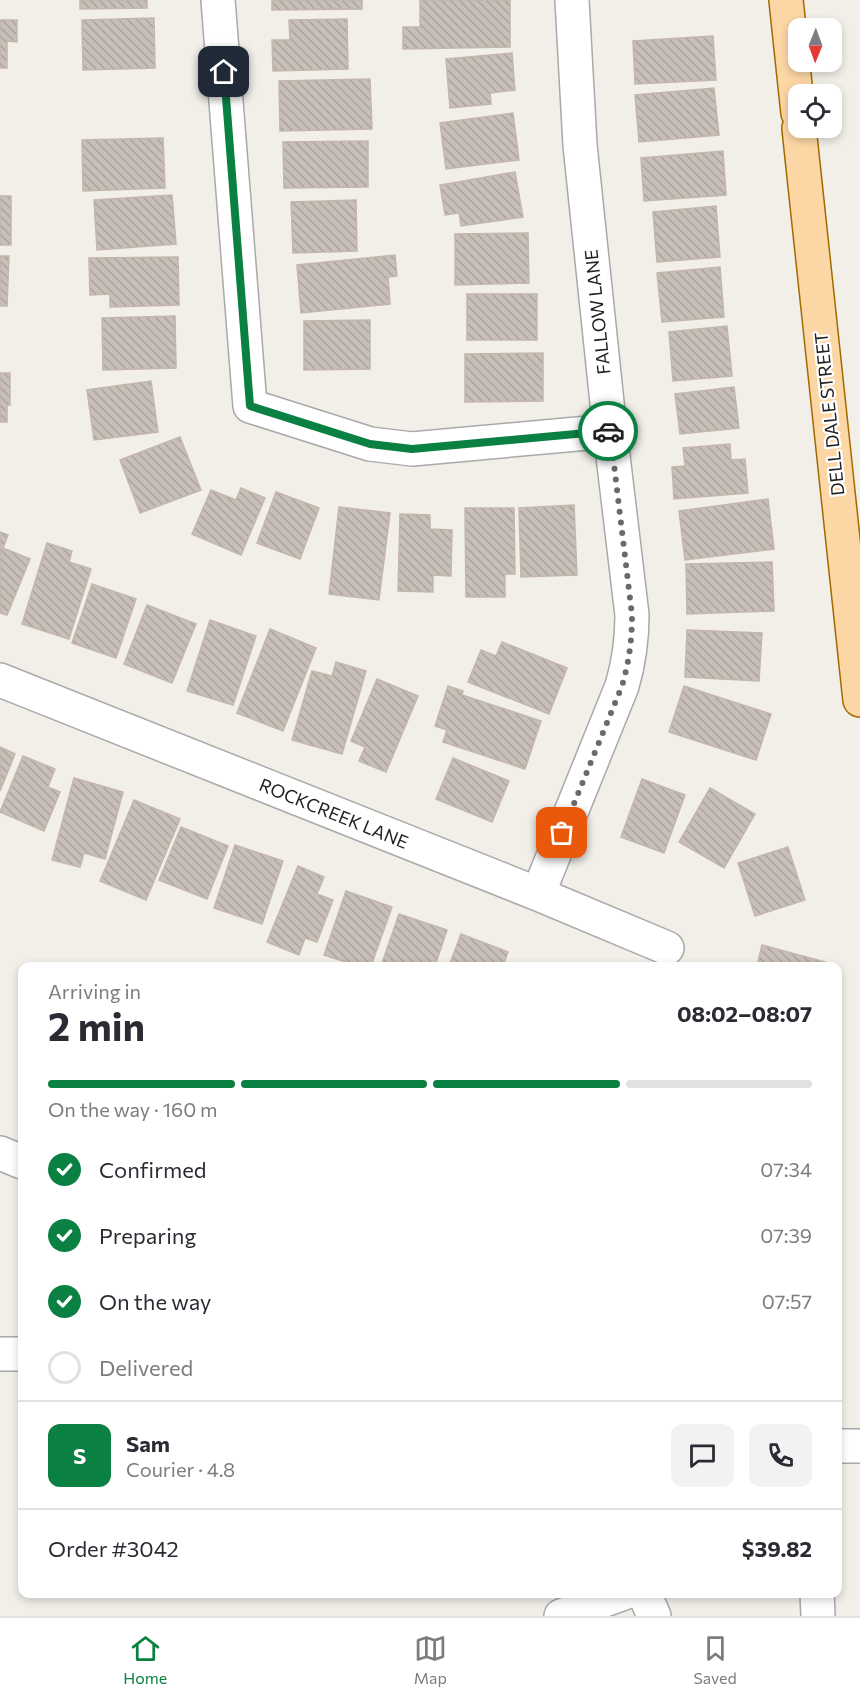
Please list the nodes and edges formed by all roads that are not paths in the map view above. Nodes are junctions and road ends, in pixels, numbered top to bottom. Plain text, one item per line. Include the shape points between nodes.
1 (218, 0) edge
2 (572, 0) edge
3 (786, 0) edge
4 (795, 84) edge
5 (801, 138) edge
6 (610, 431) junction
7 (0, 680) edge
8 (860, 700) edge
9 (538, 894) junction
10 (667, 948) dead end
11 (0, 1153) edge
12 (18, 1160) edge
13 (0, 1354) edge
14 (18, 1354) edge
15 (842, 1446) edge
16 (860, 1446) edge
17 (610, 1598) edge
18 (646, 1598) edge
19 (817, 1598) edge
20 (561, 1616) edge
21 (654, 1616) edge
22 (818, 1616) edge

1 - 6 street via 250,406 370,444 412,449
2 - 6 street, FALLOW LANE via 580,144
3 - 4 main road
5 - 8 main road, DELL DALE STREET
6 - 9 street, FALLOW LANE via 632,615 629,663
7 - 9 street, ROCKCREEK LANE
9 - 10 street, ROCKCREEK LANE
11 - 12 street
13 - 14 street
15 - 16 street
17 - 20 street
18 - 21 street
19 - 22 street

